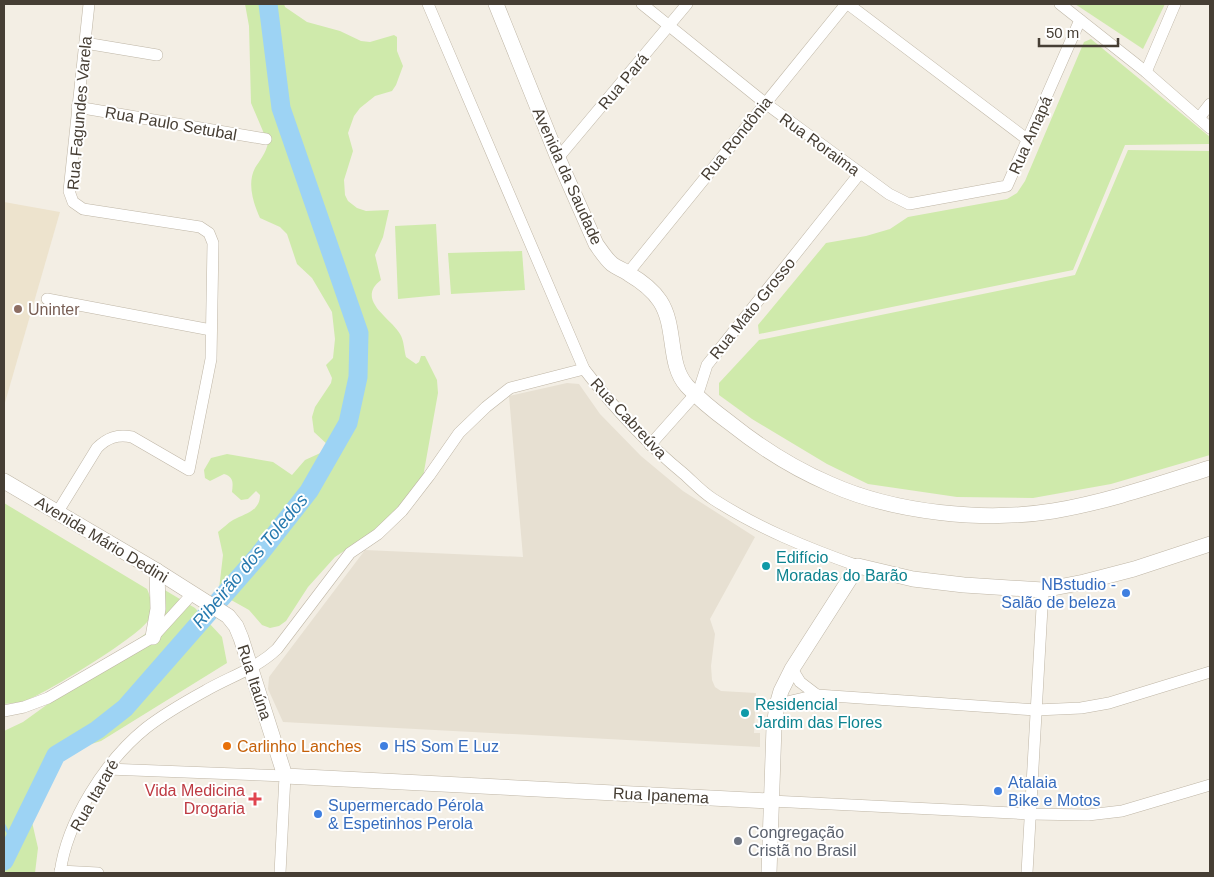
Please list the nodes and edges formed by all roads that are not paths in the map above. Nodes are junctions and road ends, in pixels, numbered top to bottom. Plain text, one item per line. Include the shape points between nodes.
1 (88, 4) edge
2 (428, 4) edge
3 (496, 4) edge
4 (642, 4) edge
5 (687, 4) edge
6 (847, 4) edge
7 (1060, 4) edge
8 (1175, 4) edge
9 (1080, 20) junction
10 (669, 26) junction
11 (85, 43) junction
12 (157, 54) dead end
13 (1146, 72) junction
14 (764, 103) junction
15 (1210, 104) edge
16 (77, 106) junction
17 (1199, 118) junction
18 (1210, 128) edge
19 (266, 140) dead end
20 (1028, 140) junction
21 (558, 158) junction
22 (860, 173) junction
23 (909, 204) joint
24 (628, 273) junction
25 (47, 299) dead end
26 (211, 330) junction
27 (584, 369) junction
28 (696, 394) junction
29 (650, 446) junction
30 (1210, 468) edge
31 (4, 481) edge
32 (57, 513) junction
33 (1210, 544) edge
34 (858, 566) junction
35 (157, 571) junction
36 (1043, 590) junction
37 (197, 595) junction
38 (153, 637) junction
39 (250, 669) junction
40 (792, 669) junction
41 (1210, 672) edge
42 (817, 695) junction
43 (776, 708) junction
44 (1036, 710) junction
45 (4, 711) edge
46 (107, 769) junction
47 (285, 776) junction
48 (1210, 785) edge
49 (771, 801) junction
50 (1031, 814) junction
51 (60, 872) edge
52 (98, 873) edge
53 (280, 873) edge
54 (769, 873) edge
55 (1027, 873) edge

1 - 11 street, Rua Fagundes Varela
2 - 27 street, Rua Cabreúva
3 - 21 street, Avenida da Saudade
4 - 10 street, Rua Roraima
5 - 10 street, Rua Pará
6 - 14 street, Rua Rondônia
6 - 20 street
7 - 9 street
8 - 13 street
9 - 13 street
9 - 20 street, Rua Amapá
10 - 14 street, Rua Roraima
10 - 21 street, Rua Pará
11 - 12 street
11 - 16 street, Rua Fagundes Varela
13 - 17 street
14 - 22 street, Rua Roraima
14 - 24 street, Rua Rondônia
15 - 17 street
16 - 19 street, Rua Paulo Setubal
16 - 26 street, Rua Fagundes Varela via 69,191 73,202 83,208 200,227 209,233 213,243
17 - 18 street
20 - 23 street, Rua Amapá via 1006,186
21 - 24 street, Avenida da Saudade via 596,244 614,266
22 - 23 street, Rua Roraima
22 - 28 street, Rua Mato Grosso via 707,365
24 - 28 street, Avenida da Saudade via 660,301 669,319 680,376
25 - 26 street
26 - 32 street via 211,359 189,470 132,437 114,437 97,448
27 - 29 street, Rua Cabreúva
27 - 39 street, Rua Itararé via 510,388 486,407 459,433 402,511 378,534 350,553 277,649
28 - 29 street, Rua Mato Grosso
28 - 30 street, Avenida da Saudade via 748,438 830,484 879,500 929,510 980,515 1054,511
29 - 34 street, Rua Cabreúva via 711,498 747,520 802,546
31 - 32 street, Avenida Mário Dedini
32 - 35 street, Avenida Mário Dedini
33 - 36 street, Rua Cabreúva via 1134,569
34 - 36 street, Rua Cabreúva via 913,579
34 - 40 street
35 - 37 street, Avenida Mário Dedini
35 - 38 street via 158,609
36 - 44 street
37 - 38 street
37 - 39 street, Rua Itaúna via 228,616 236,626
38 - 45 street via 48,698 24,708
39 - 46 street, Rua Itararé via 205,691 147,727
39 - 47 street, Rua Itaúna
40 - 42 street via 800,682
40 - 43 street
41 - 44 street via 1109,703
42 - 43 street via 791,700
42 - 44 street
43 - 49 street
44 - 50 street
46 - 47 street, Rua Ipanema
46 - 51 street, Rua Itararé via 83,808 66,845
47 - 49 street, Rua Ipanema
47 - 53 street, Rua Itaúna
48 - 50 street, Rua Ipanema via 1122,811 1088,815
49 - 50 street, Rua Ipanema
49 - 54 street
50 - 55 street
51 - 52 street

